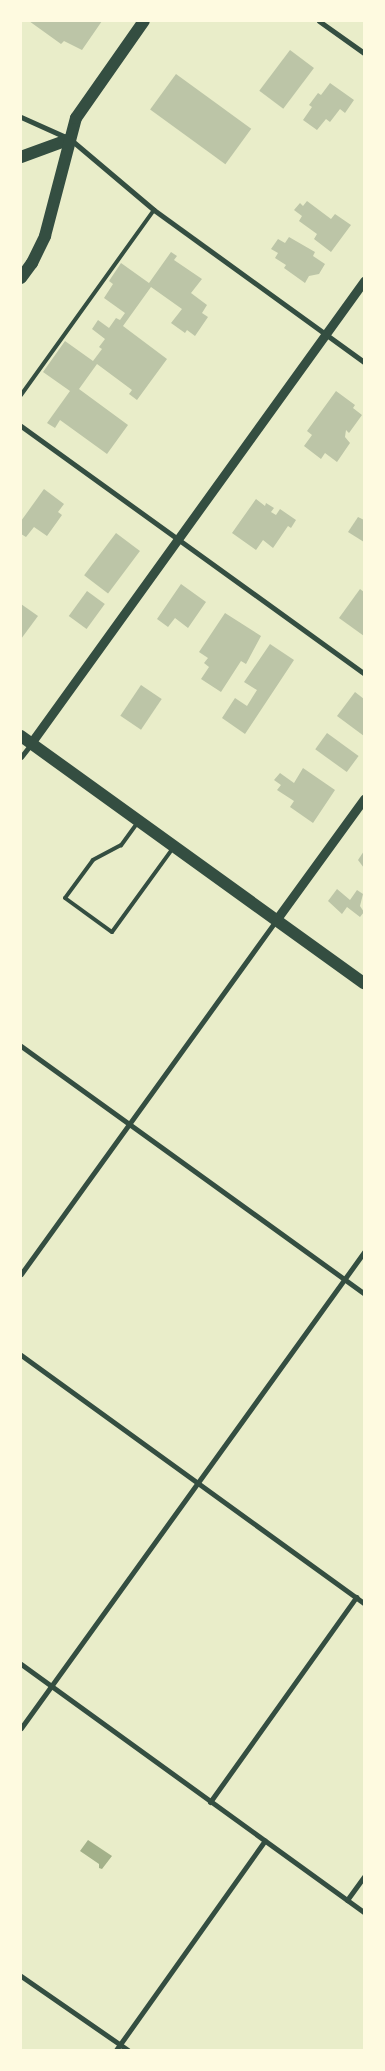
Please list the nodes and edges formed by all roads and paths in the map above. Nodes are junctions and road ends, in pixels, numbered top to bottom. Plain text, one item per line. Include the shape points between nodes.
1 (144, 21) edge
2 (320, 21) edge
3 (364, 53) edge
4 (21, 117) edge
5 (70, 139) junction
6 (21, 157) edge
7 (154, 210) junction
8 (21, 278) edge
9 (364, 282) edge
10 (326, 334) junction
11 (364, 362) edge
12 (21, 395) edge
13 (21, 426) edge
14 (178, 539) junction
15 (364, 673) edge
16 (26, 740) edge
17 (21, 757) edge
18 (364, 799) edge
19 (139, 821) junction
20 (174, 846) junction
21 (276, 920) junction
22 (364, 983) edge
23 (21, 1046) edge
24 (129, 1124) junction
25 (364, 1252) edge
26 (21, 1274) edge
27 (344, 1279) junction
28 (364, 1293) edge
29 (21, 1355) edge
30 (198, 1483) junction
31 (356, 1597) junction
32 (364, 1603) edge
33 (21, 1664) edge
34 (51, 1686) junction
35 (21, 1728) edge
36 (210, 1802) junction
37 (265, 1840) junction
38 (364, 1877) edge
39 (348, 1900) junction
40 (364, 1912) edge
41 (21, 1976) edge
42 (120, 2044) junction
43 (116, 2050) edge
44 (128, 2050) edge

1 - 5 main road via 76,118
2 - 3 street
4 - 5 street
5 - 6 main road
5 - 7 street
5 - 8 main road via 45,236
7 - 10 street
7 - 12 lane
9 - 10 street
10 - 11 street
10 - 14 street
13 - 14 street
14 - 15 street
14 - 16 street
16 - 17 street
16 - 19 main road
18 - 21 street
19 - 20 main road
19 - 20 lane via 122,845 93,860 65,898 112,932
20 - 21 main road
21 - 22 main road
21 - 24 street
23 - 24 street
24 - 26 street
24 - 27 street
25 - 27 street
27 - 28 street
27 - 30 street
29 - 30 street
30 - 31 street
30 - 34 street
31 - 32 street
31 - 36 street
33 - 34 street
34 - 35 street
34 - 36 street
36 - 37 street
37 - 39 street
37 - 42 street
38 - 39 street
39 - 40 street
41 - 42 street
42 - 43 street
42 - 44 street

